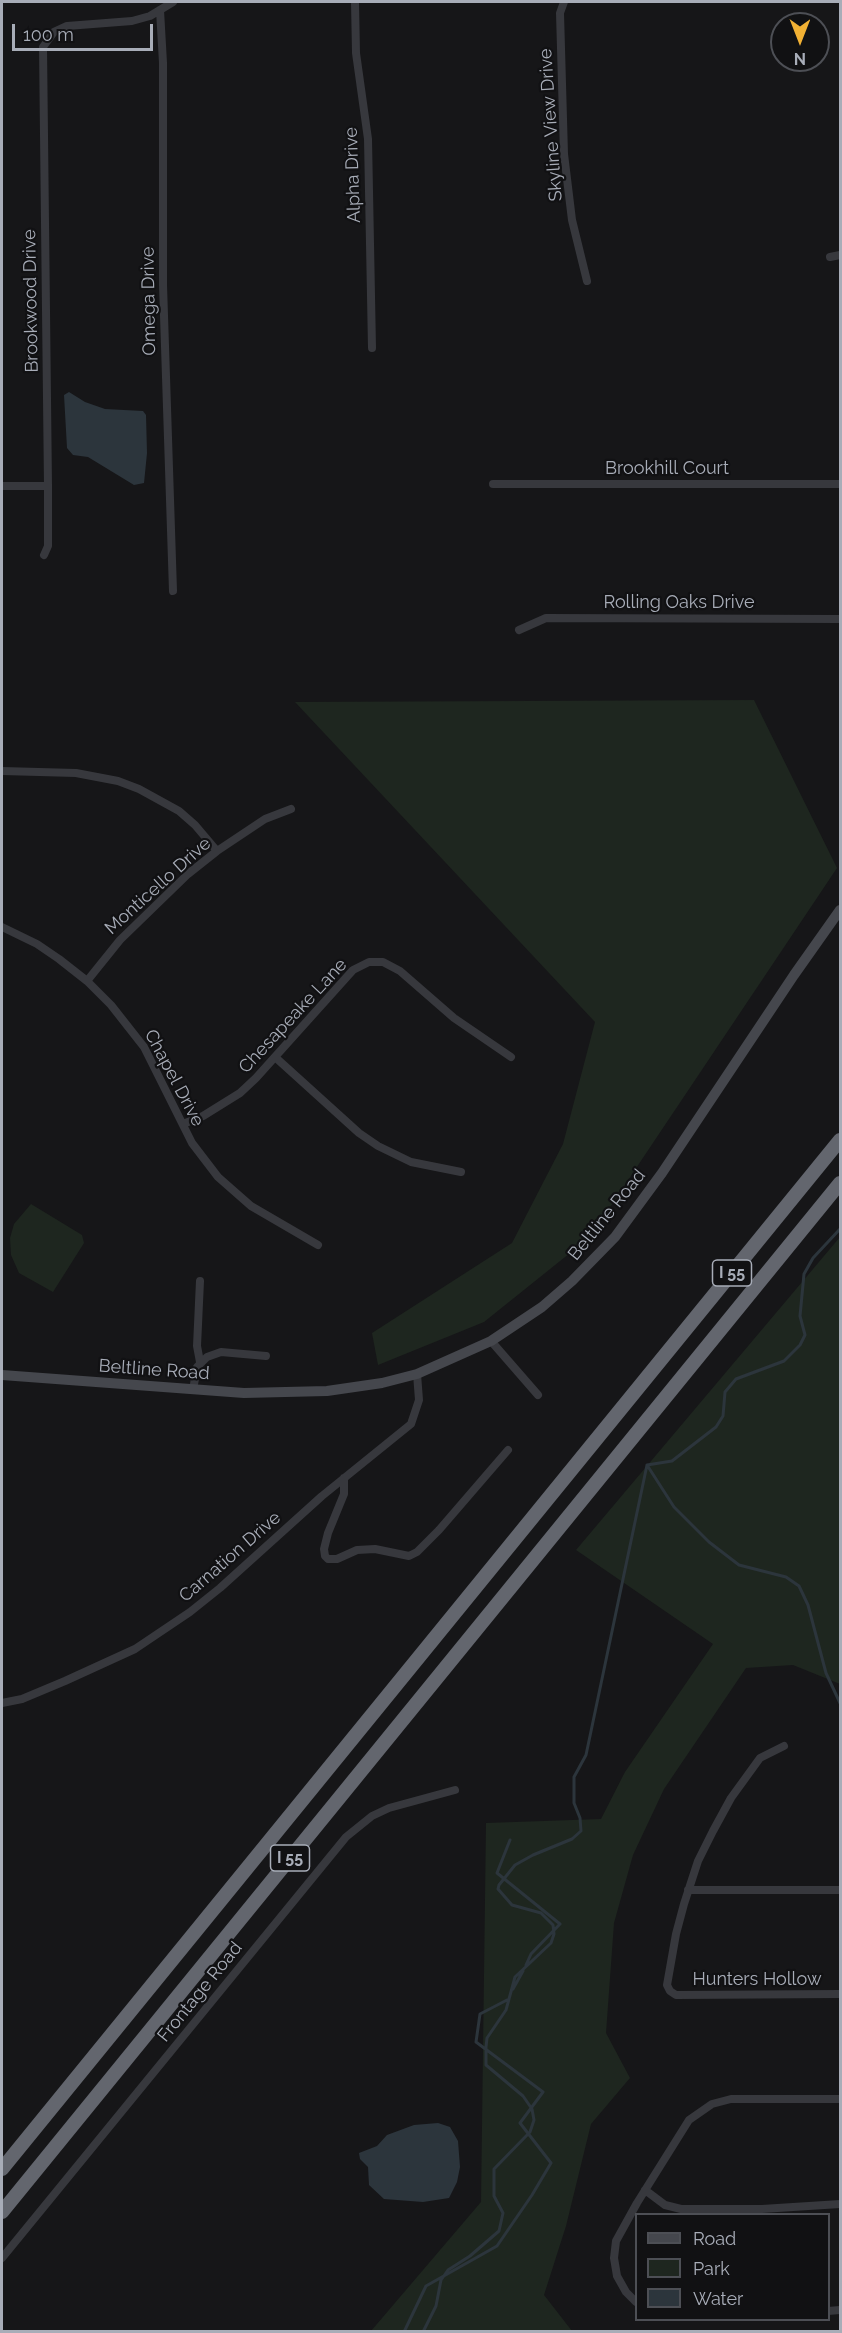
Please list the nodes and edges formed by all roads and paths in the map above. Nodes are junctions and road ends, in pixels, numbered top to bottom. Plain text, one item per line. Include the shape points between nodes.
1 (172, 2) edge
2 (355, 2) edge
3 (564, 2) edge
4 (160, 10) junction
5 (840, 255) edge
6 (830, 257) dead end
7 (587, 281) dead end
8 (372, 348) dead end
9 (493, 484) dead end
10 (840, 484) edge
11 (2, 486) edge
12 (48, 486) junction
13 (44, 555) dead end
14 (173, 591) dead end
15 (840, 619) edge
16 (519, 630) dead end
17 (2, 771) edge
18 (291, 809) dead end
19 (216, 851) junction
20 (840, 910) edge
21 (2, 927) edge
22 (87, 981) junction
23 (275, 1057) junction
24 (511, 1057) dead end
25 (183, 1124) junction
26 (840, 1140) edge
27 (460, 1172) dead end
28 (840, 1184) edge
29 (318, 1245) dead end
30 (200, 1281) dead end
31 (491, 1341) junction
32 (266, 1356) dead end
33 (200, 1362) junction
34 (417, 1374) junction
35 (2, 1375) edge
36 (193, 1390) junction
37 (538, 1395) dead end
38 (508, 1450) dead end
39 (344, 1478) junction
40 (2, 1703) edge
41 (784, 1746) dead end
42 (455, 1790) dead end
43 (688, 1890) junction
44 (840, 1890) edge
45 (840, 1994) edge
46 (840, 2099) edge
47 (2, 2169) edge
48 (645, 2190) junction
49 (840, 2204) edge
50 (2, 2212) edge
51 (2, 2259) edge
52 (635, 2301) edge

1 - 4 street
2 - 8 street, Alpha Drive via 356,53 368,139
3 - 7 street, Skyline View Drive via 560,13 564,154 572,220
4 - 12 street, Brookwood Drive via 132,21 67,26 54,32 43,47
4 - 14 street, Omega Drive via 163,285
5 - 6 street
9 - 10 street, Brookhill Court
11 - 12 street
12 - 13 street, Brookwood Drive via 48,546
15 - 16 street, Rolling Oaks Drive via 546,618
17 - 19 street via 76,773 139,789 179,811
18 - 19 street, Monticello Drive via 265,819
19 - 22 street, Monticello Drive via 120,940
20 - 31 main road, Beltline Road via 615,1237 543,1307
21 - 22 street, Chapel Drive via 37,944
22 - 25 street, Chapel Drive via 144,1047
23 - 24 street, Chesapeake Lane via 353,970 376,962 400,971 454,1018
23 - 25 street, Chesapeake Lane via 231,1099
23 - 27 street via 378,1146 411,1162
25 - 29 street, Chapel Drive via 204,1161 234,1192 269,1218
26 - 47 highway, I 55
28 - 50 highway, I 55
30 - 33 street
31 - 34 main road, Beltline Road
31 - 37 street
32 - 33 street via 221,1352
33 - 36 street
34 - 36 main road, Beltline Road via 327,1391
34 - 39 street, Carnation Drive via 419,1400 411,1424
35 - 36 main road, Beltline Road
38 - 39 street via 439,1530 409,1556 375,1548 357,1550 337,1559 324,1556 328,1533 344,1494
39 - 40 street, Carnation Drive via 220,1588 135,1649 22,1699
41 - 43 street, Hunters Hollow via 760,1758 731,1798 698,1861
42 - 51 street, Frontage Road via 389,1808 346,1837
43 - 44 street
43 - 45 street, Hunters Hollow via 668,1976 670,1991 676,1995
46 - 48 street via 740,2098 712,2104 689,2120
48 - 49 street via 665,2205 681,2209
48 - 52 street via 614,2249 617,2276

